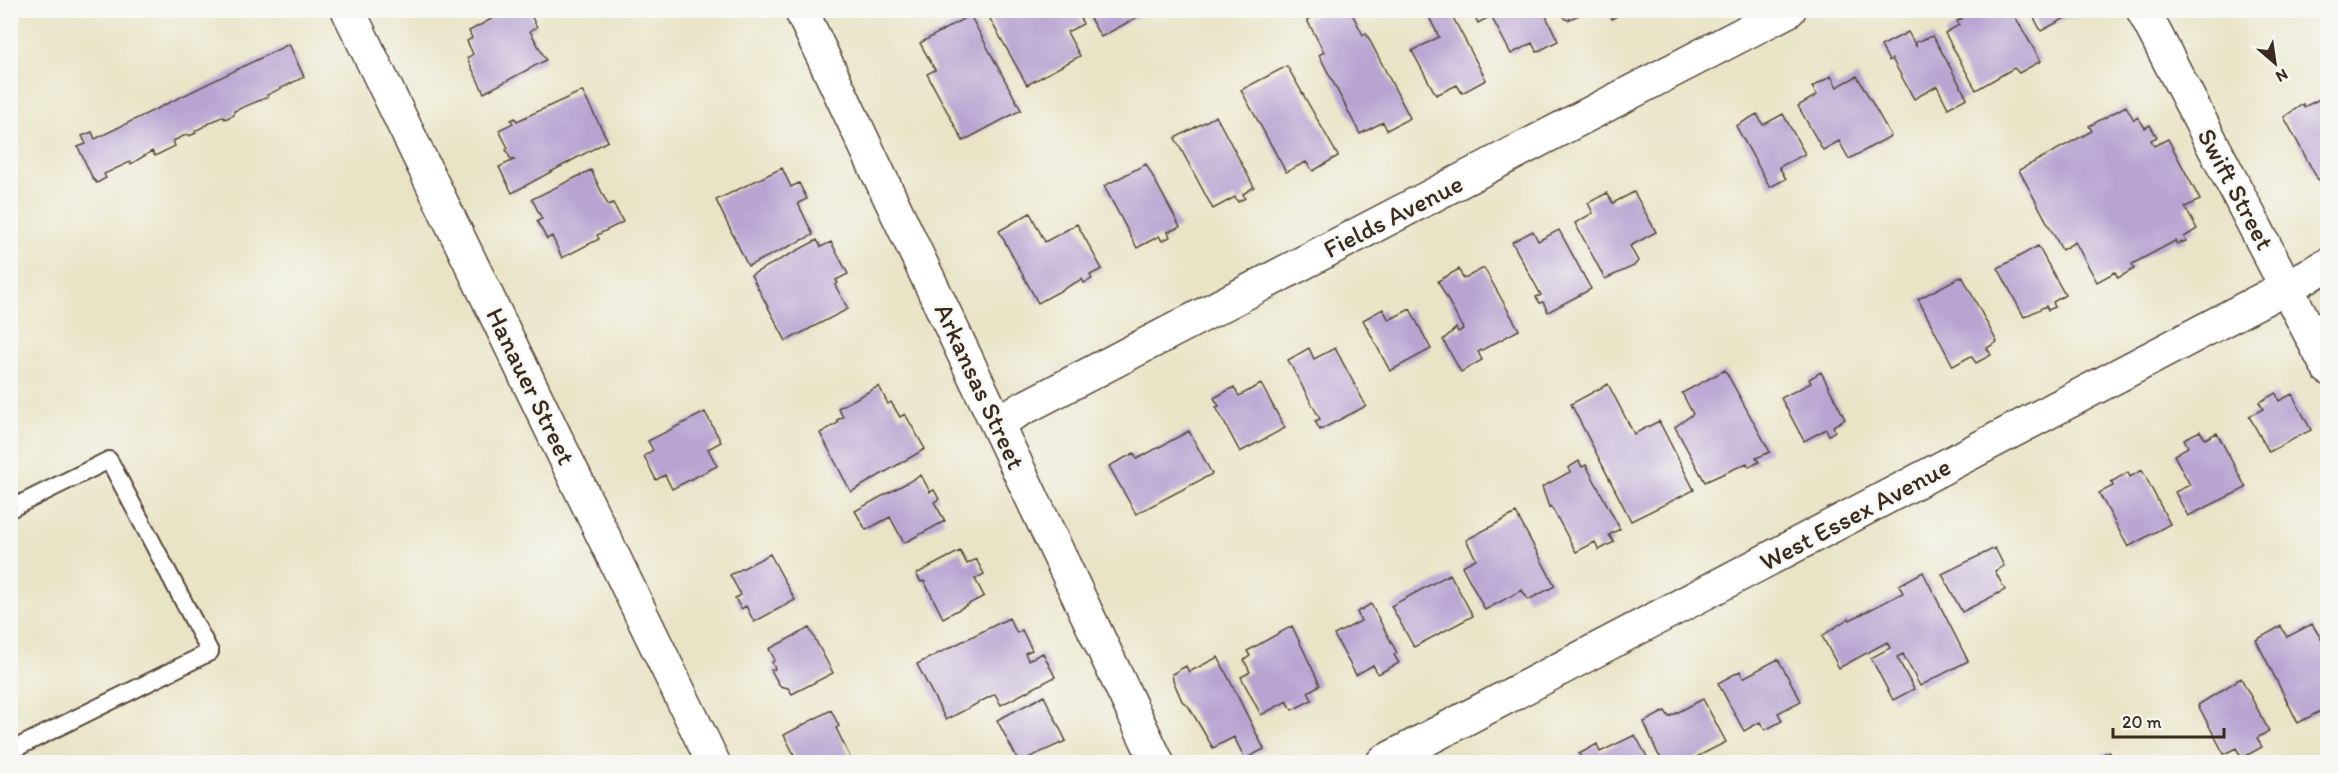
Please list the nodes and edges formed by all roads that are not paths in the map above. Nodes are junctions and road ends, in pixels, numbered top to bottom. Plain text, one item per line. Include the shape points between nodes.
1 (348, 10) edge
2 (801, 10) edge
3 (1789, 10) edge
4 (2143, 10) edge
5 (2328, 265) edge
6 (2287, 286) junction
7 (2328, 368) edge
8 (997, 422) junction
9 (10, 509) edge
10 (10, 751) edge
11 (713, 762) edge
12 (1158, 762) edge
13 (1383, 762) edge

1 - 11 street, Hanauer Street
2 - 8 street, Arkansas Street
3 - 8 street, Fields Avenue
4 - 6 street, Swift Street
5 - 6 street, West Essex Avenue
6 - 7 street, Swift Street
6 - 13 street, West Essex Avenue
8 - 12 street, Arkansas Street
9 - 10 lane via 109,460 210,652

